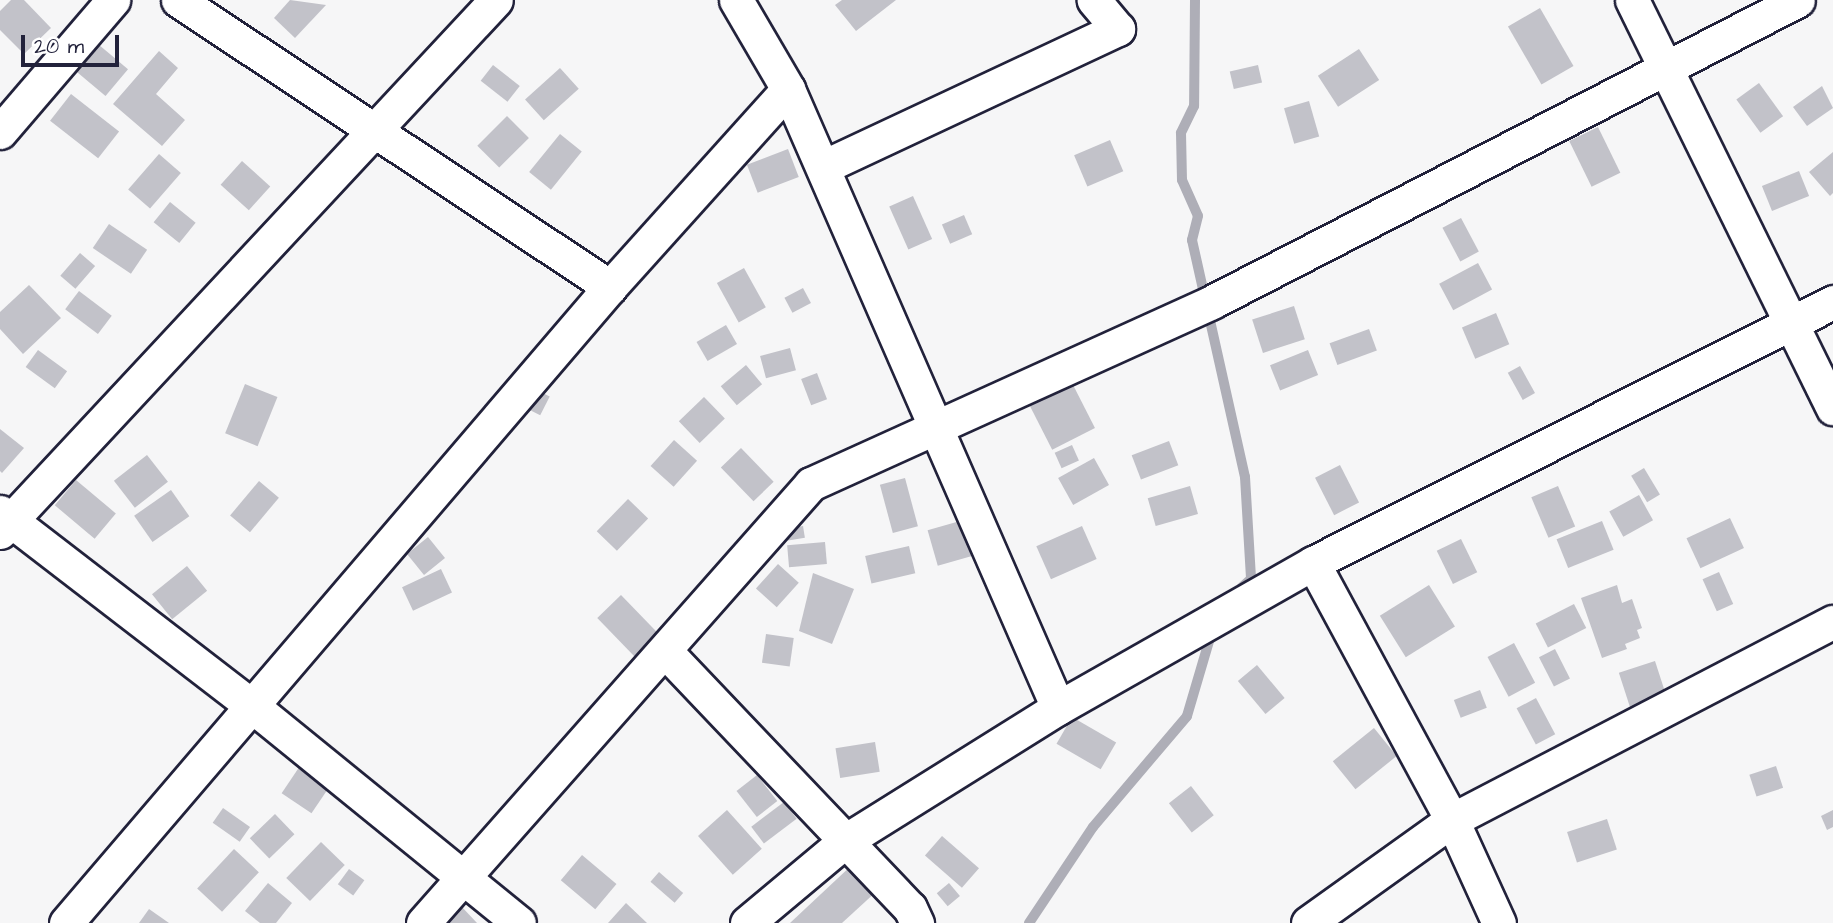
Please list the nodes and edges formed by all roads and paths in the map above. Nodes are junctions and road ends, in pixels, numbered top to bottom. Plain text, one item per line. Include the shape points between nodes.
1 (113, 0) edge
2 (178, 0) edge
3 (496, 0) edge
4 (736, 0) edge
5 (1094, 0) edge
6 (1632, 0) edge
7 (1798, 0) edge
8 (1665, 72) junction
9 (788, 89) junction
10 (377, 127) junction
11 (0, 132) edge
12 (823, 167) junction
13 (610, 287) junction
14 (1833, 302) edge
15 (1793, 325) junction
16 (1833, 408) edge
17 (939, 428) junction
18 (4, 521) edge
19 (1313, 563) junction
20 (1833, 622) edge
21 (665, 651) junction
22 (251, 705) junction
23 (1058, 708) junction
24 (1452, 820) junction
25 (845, 841) junction
26 (463, 875) junction
27 (66, 923) edge
28 (423, 923) edge
29 (519, 923) edge
30 (747, 923) edge
31 (917, 923) edge
32 (1308, 923) edge
33 (1499, 923) edge

1 - 11 street
2 - 10 street
3 - 10 street
4 - 9 street
5 - 12 street via 1118,29
6 - 8 street
7 - 8 street
8 - 15 street
8 - 17 street via 1205,305
9 - 12 street
9 - 13 street
10 - 13 street
10 - 18 street
12 - 17 street
13 - 22 street
14 - 15 street
15 - 16 street
15 - 19 street
17 - 21 street via 811,484
17 - 23 street
18 - 22 street
19 - 23 street
19 - 24 street
20 - 24 street
21 - 25 street
21 - 26 street
22 - 26 street
22 - 27 street
23 - 25 street
24 - 32 street
24 - 33 street
25 - 30 street
25 - 31 street via 910,908
26 - 28 street
26 - 29 street

